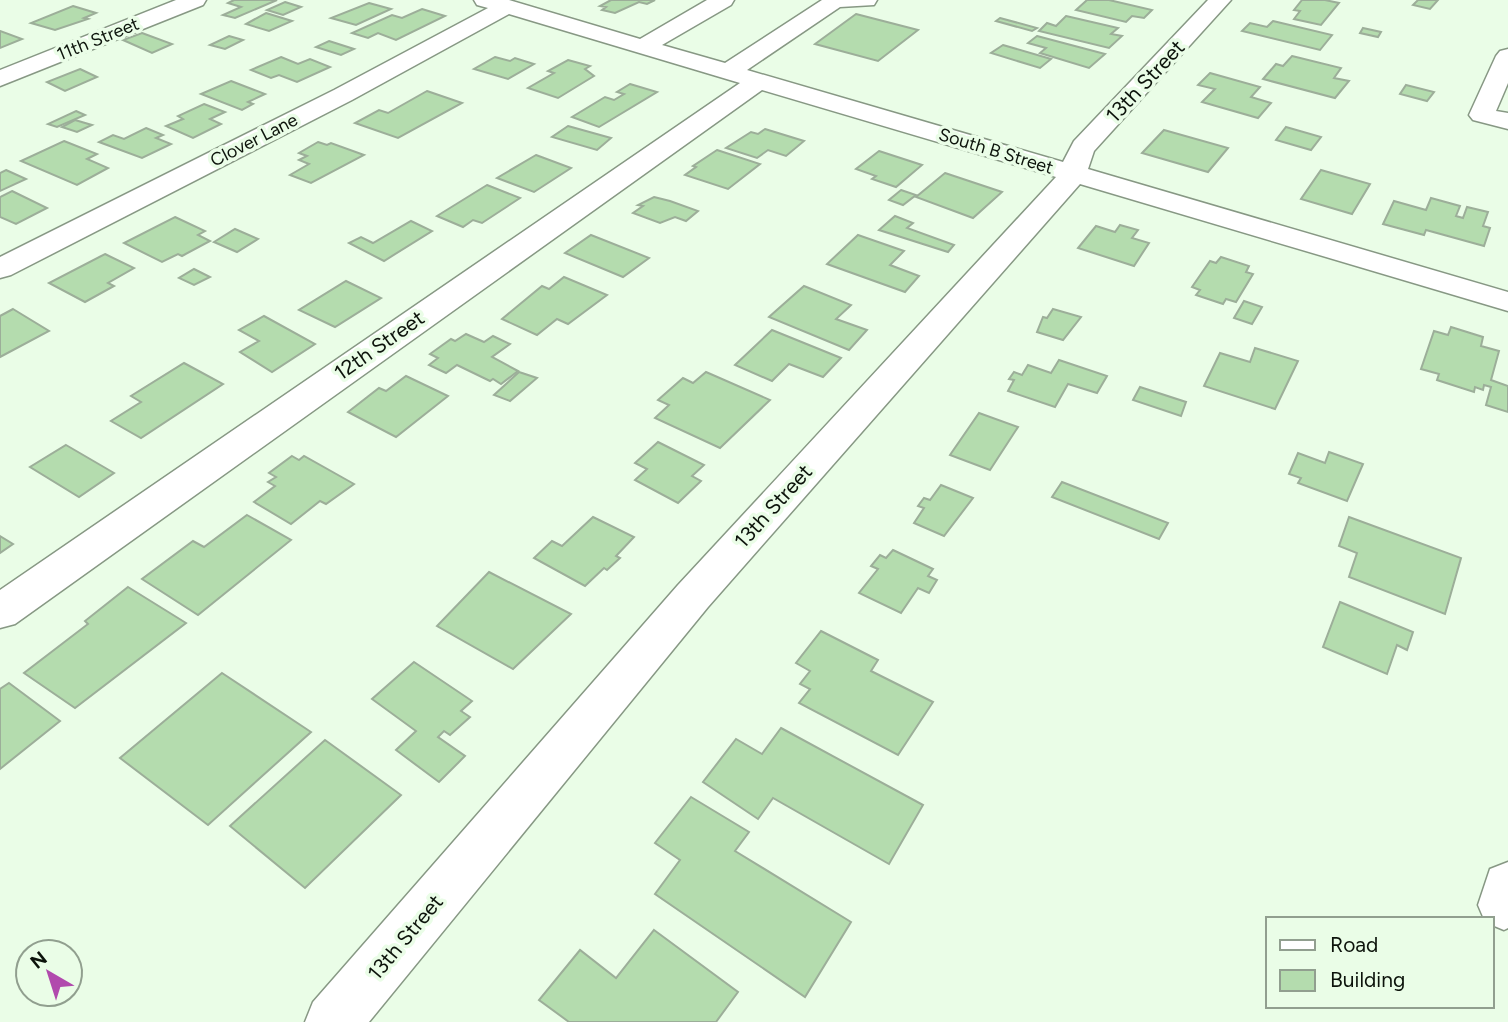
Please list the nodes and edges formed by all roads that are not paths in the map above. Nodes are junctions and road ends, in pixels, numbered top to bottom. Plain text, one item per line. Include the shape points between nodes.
1 (195, 0) edge
2 (723, 0) edge
3 (866, 0) edge
4 (1220, 0) edge
5 (835, 1) edge
6 (496, 3) edge
7 (644, 46) junction
8 (1508, 56) edge
9 (745, 76) junction
10 (0, 79) edge
11 (1508, 121) edge
12 (1074, 174) junction
13 (0, 269) edge
14 (1508, 302) edge
15 (0, 612) edge
16 (333, 1022) edge

1 - 10 street, 11th Street
2 - 7 street
3 - 5 street
4 - 12 street, 13th Street via 1083,147
5 - 9 street, 12th Street
6 - 7 street, South B Street
6 - 13 street, Clover Lane via 365,83
7 - 9 street, South B Street
8 - 11 street via 1482,115
9 - 12 street, South B Street
9 - 15 street, 12th Street
12 - 14 street, South B Street
12 - 16 street, 13th Street via 692,596

